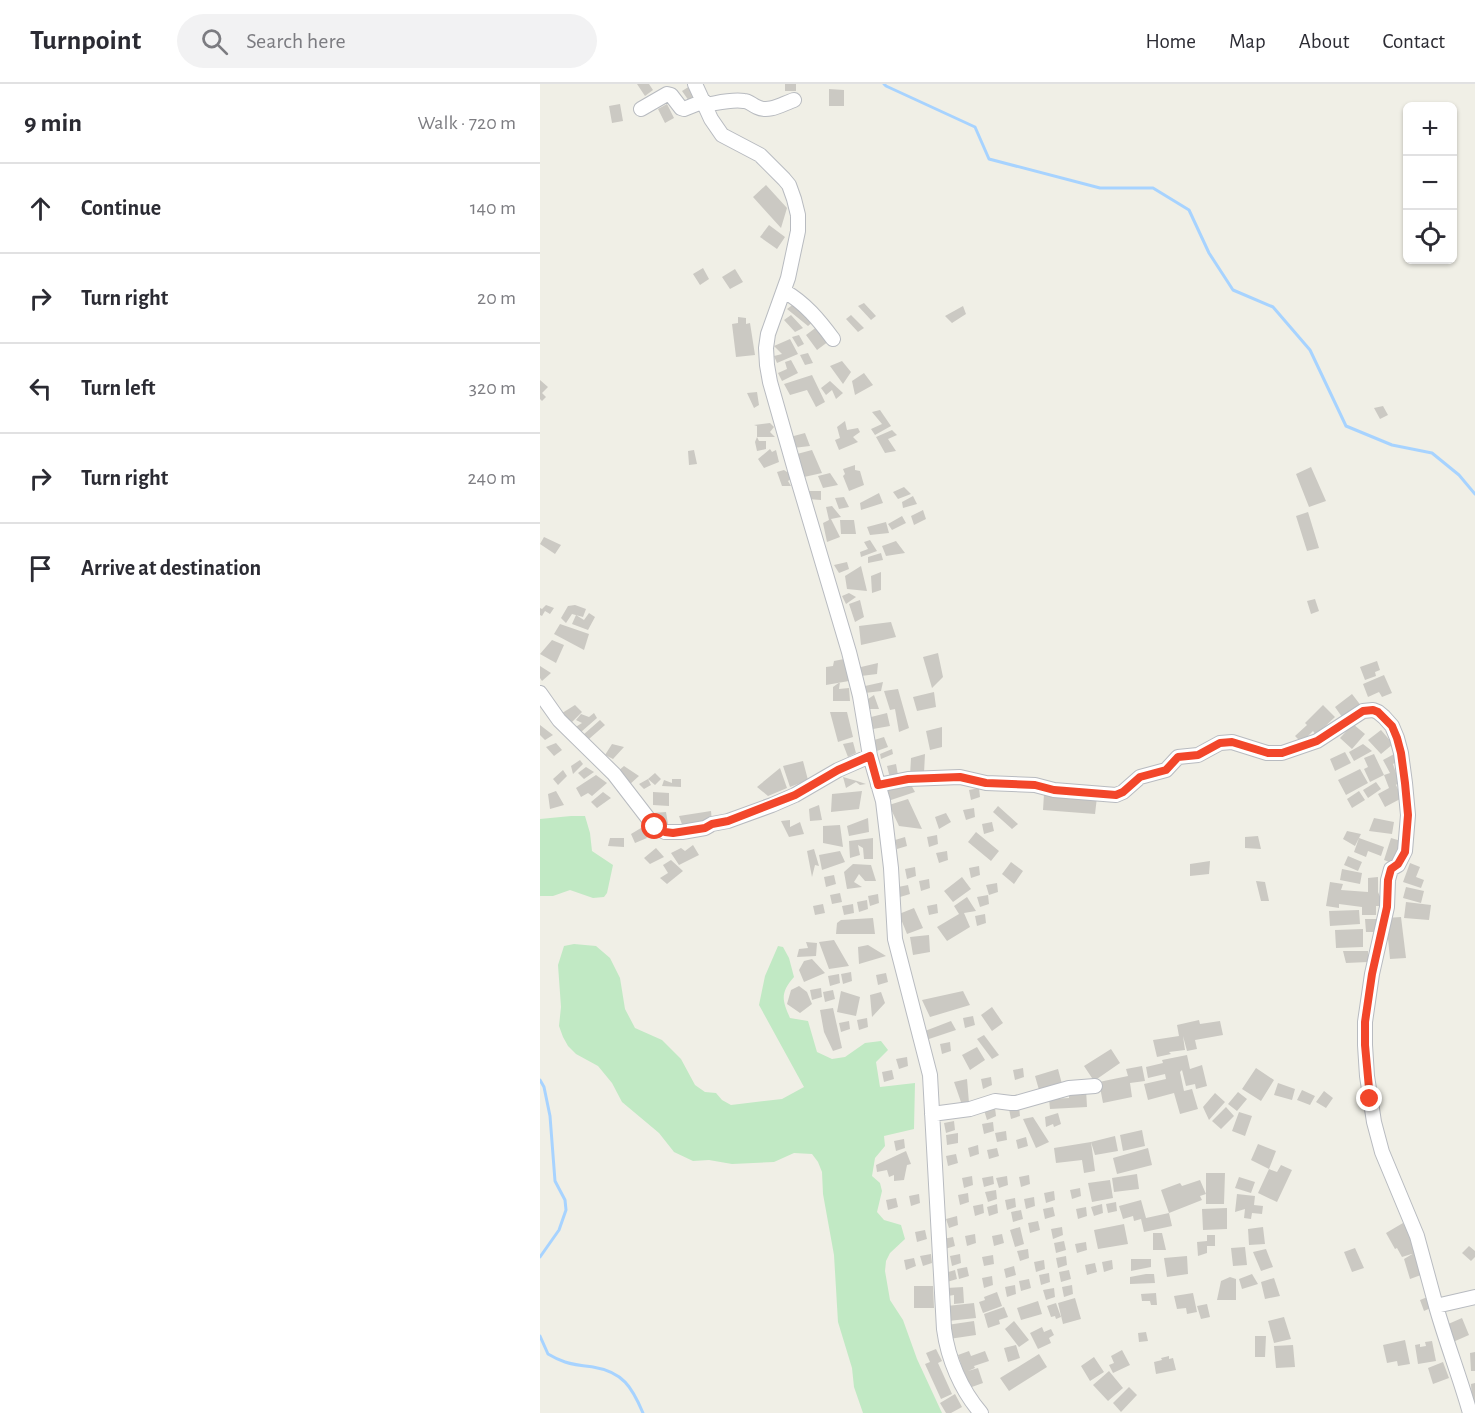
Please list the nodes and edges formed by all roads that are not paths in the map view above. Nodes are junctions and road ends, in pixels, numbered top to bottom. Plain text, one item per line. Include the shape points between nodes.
1 (695, 84) edge
2 (794, 100) dead end
3 (707, 108) junction
4 (641, 109) dead end
5 (784, 291) junction
6 (833, 339) dead end
7 (540, 693) edge
8 (870, 756) junction
9 (878, 785) junction
10 (1095, 1086) dead end
11 (932, 1114) junction
12 (1475, 1297) edge
13 (1436, 1305) junction
14 (981, 1413) edge
15 (1470, 1413) edge

1 - 3 street
2 - 3 street via 765,109 745,100
3 - 4 street via 681,108 667,94
3 - 5 street via 722,135 764,158 784,178 794,199 798,231
5 - 6 street via 810,310
5 - 8 street via 768,334 770,382 849,652
7 - 8 street via 559,720 614,774 654,826 665,832 705,828 772,805
8 - 9 street
9 - 11 street via 888,832 895,939 930,1075
9 - 13 street via 908,779 960,777 1116,795 1140,777 1166,770 1178,757 1198,755 1220,743 1282,753 1317,741 1363,711 1373,710 1384,717 1392,726 1401,753 1408,815 1404,856 1391,869 1388,880 1387,907 1372,974 1365,1022 1367,1077 1382,1152 1417,1236
10 - 11 street
11 - 14 street via 946,1347 957,1375
12 - 13 street
13 - 15 street

